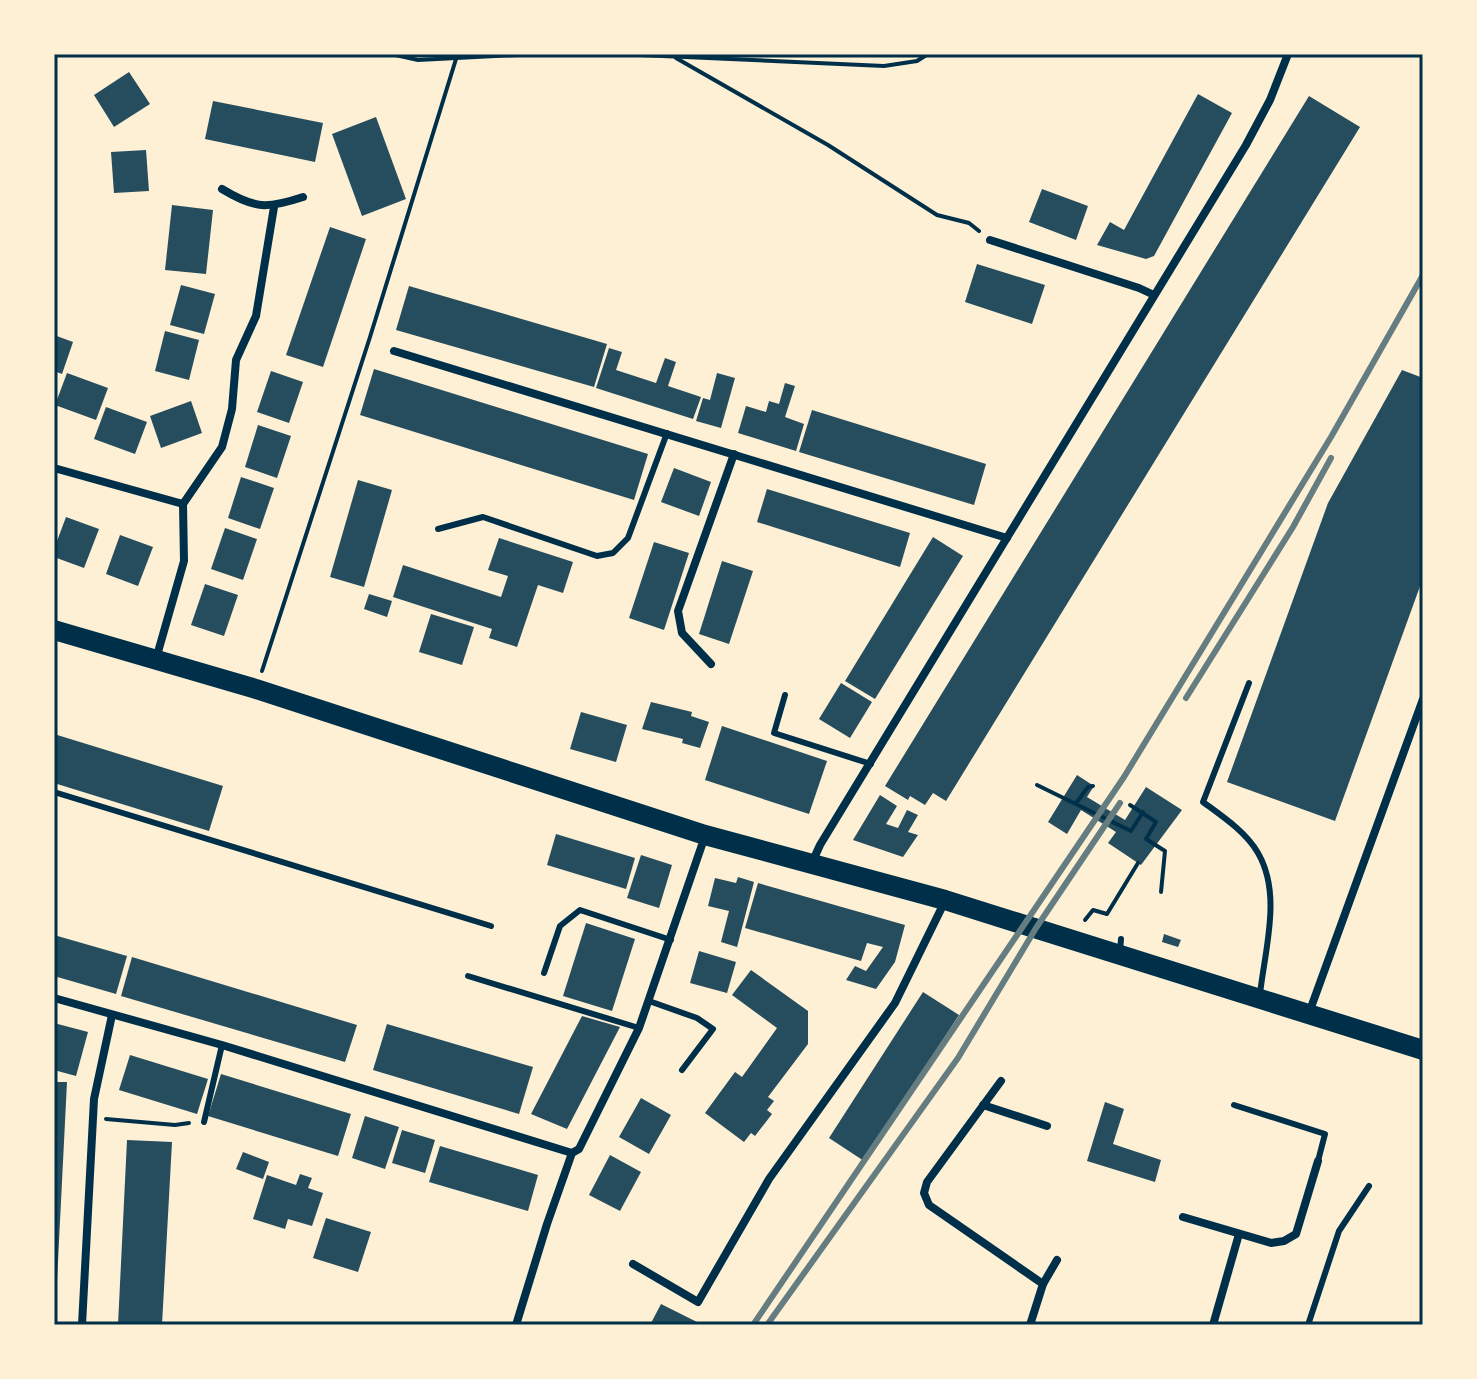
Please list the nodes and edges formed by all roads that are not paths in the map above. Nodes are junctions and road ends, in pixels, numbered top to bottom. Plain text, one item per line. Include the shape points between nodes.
1 (1288, 54) edge
2 (222, 189) dead end
3 (303, 197) dead end
4 (274, 207) junction
5 (990, 240) road end
6 (1154, 295) junction
7 (394, 351) dead end
8 (667, 433) junction
9 (734, 454) junction
10 (54, 468) edge
11 (183, 504) junction
12 (438, 529) dead end
13 (1007, 538) junction
14 (54, 630) edge
15 (156, 659) junction
16 (711, 664) dead end
17 (1249, 683) dead end
18 (785, 695) dead end
19 (1423, 699) edge
20 (1420, 716) edge
21 (871, 764) junction
22 (54, 792) edge
23 (705, 835) junction
24 (811, 865) junction
25 (945, 900) junction
26 (491, 926) dead end
27 (671, 940) junction
28 (544, 973) dead end
29 (468, 976) dead end
30 (1259, 997) junction
31 (54, 998) edge
32 (649, 1001) junction
33 (1309, 1013) junction
34 (112, 1015) junction
35 (639, 1028) junction
36 (222, 1045) junction
37 (1423, 1050) edge
38 (682, 1070) dead end
39 (1001, 1081) dead end
40 (983, 1105) junction
41 (1234, 1105) dead end
42 (204, 1122) road end
43 (1047, 1126) dead end
44 (572, 1153) junction
45 (1318, 1161) joint
46 (1369, 1186) dead end
47 (1183, 1217) dead end
48 (1239, 1234) junction
49 (1057, 1260) dead end
50 (633, 1264) dead end
51 (1043, 1284) junction
52 (82, 1325) edge
53 (516, 1325) edge
54 (1030, 1325) edge
55 (1213, 1325) edge
56 (1308, 1325) edge

1 - 6 street via 1246,145
2 - 4 street via 243,202
3 - 4 street
4 - 11 street via 256,316 236,360 222,447
5 - 6 street
6 - 13 street
7 - 8 street
8 - 9 street
8 - 12 lane via 633,528 613,553 597,556 483,517
9 - 13 street
9 - 16 street via 678,611 682,633
10 - 11 street
11 - 15 street via 184,561
13 - 21 street
14 - 15 main road
15 - 23 main road
17 - 30 lane via 1203,802 1258,852 1272,894
18 - 21 lane via 774,733
19 - 20 street
20 - 33 street
21 - 24 street
22 - 26 lane
23 - 24 main road
23 - 27 street
24 - 25 main road
25 - 30 main road via 1121,947 1213,976
25 - 50 street via 895,1003 769,1179 698,1302
27 - 28 lane via 580,910 560,926
27 - 32 street
29 - 35 lane
30 - 33 main road
31 - 34 street
32 - 35 street
32 - 38 lane via 713,1029
33 - 37 main road
34 - 36 street
34 - 52 street via 96,1083
35 - 44 street via 579,1149
36 - 42 lane
36 - 44 street
39 - 40 street
40 - 43 street
40 - 51 street via 924,1193 929,1205
41 - 45 lane via 1325,1134
44 - 53 street
45 - 48 street via 1296,1234 1271,1243
46 - 56 lane via 1339,1231
47 - 48 street
48 - 55 street
49 - 51 street
51 - 54 street

